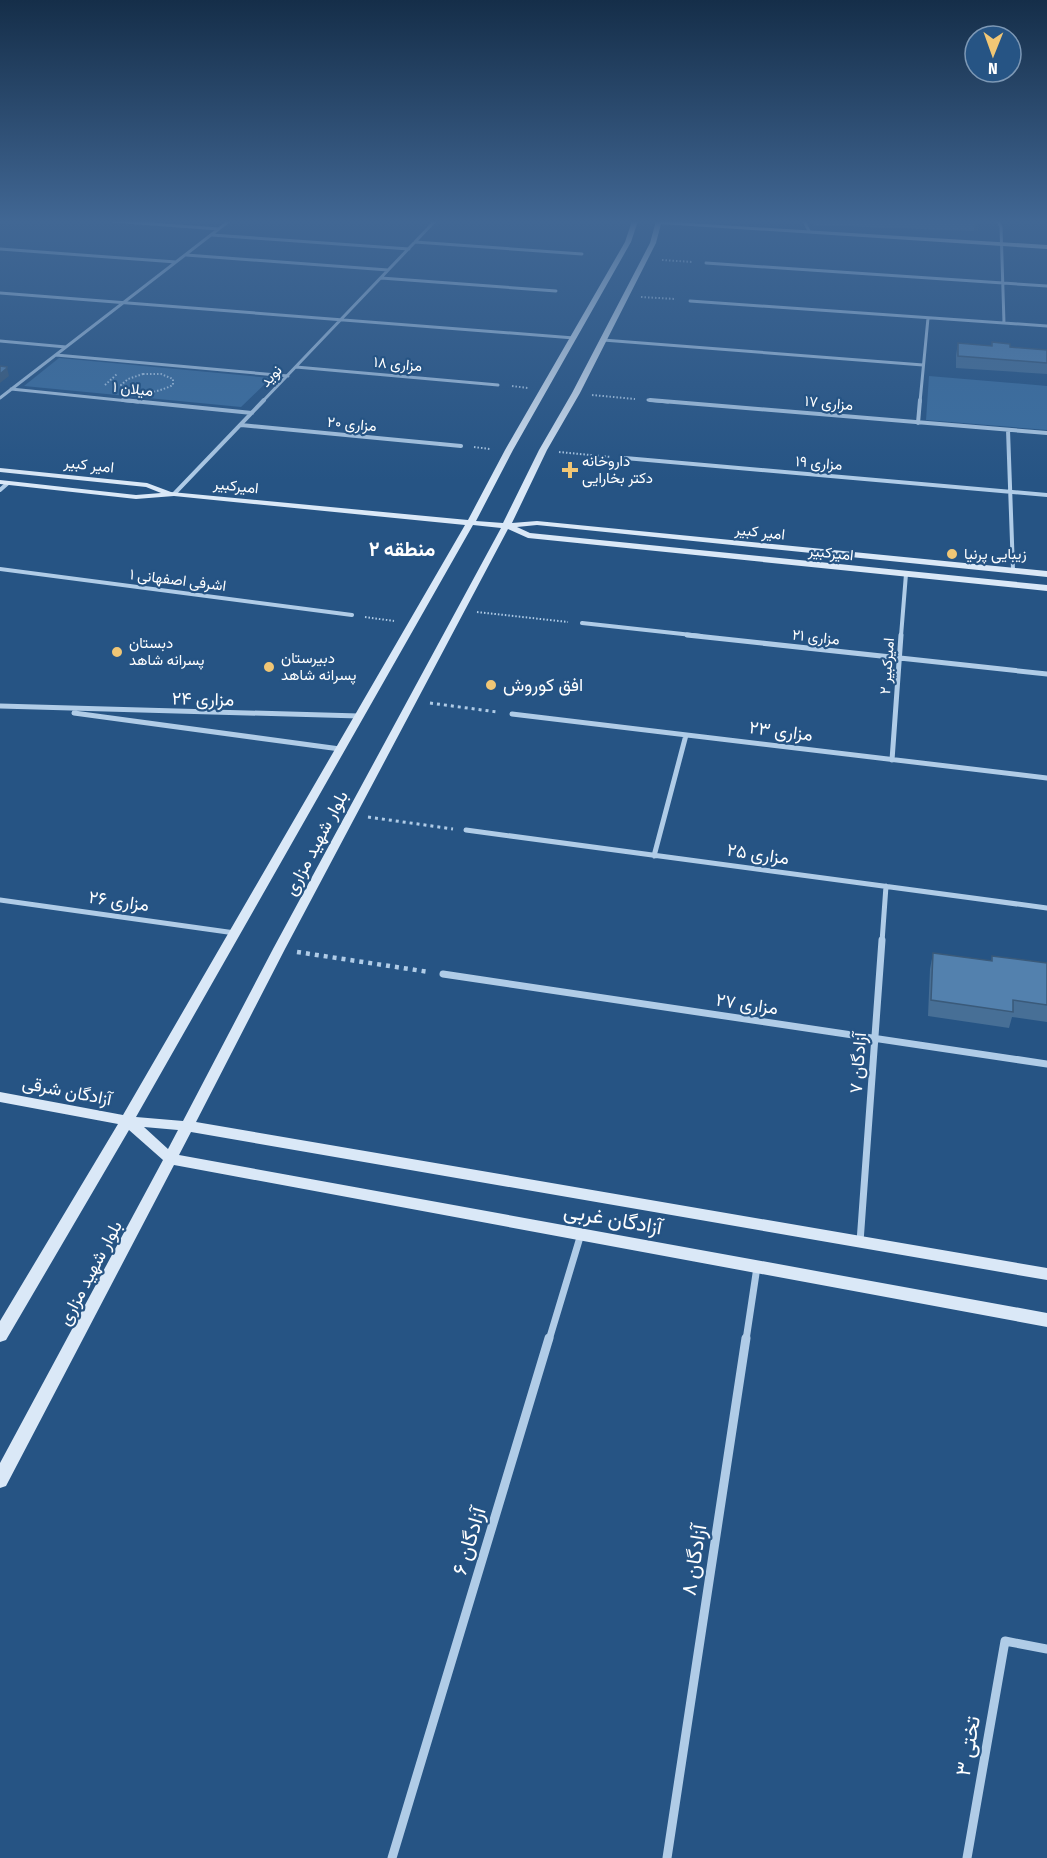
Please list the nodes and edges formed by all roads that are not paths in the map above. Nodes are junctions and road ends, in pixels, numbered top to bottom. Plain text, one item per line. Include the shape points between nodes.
1 (117, 308) edge
2 (183, 308) edge
3 (353, 308) edge
4 (595, 308) edge
5 (617, 308) edge
6 (784, 308) edge
7 (1003, 308) edge
8 (928, 318) junction
9 (341, 320) junction
10 (1004, 323) junction
11 (1047, 326) edge
12 (574, 338) junction
13 (603, 340) junction
14 (0, 341) edge
15 (66, 347) junction
16 (56, 355) junction
17 (923, 365) junction
18 (296, 367) junction
19 (288, 376) junction
20 (498, 385) road end
21 (11, 389) junction
22 (0, 398) edge
23 (648, 400) road end
24 (252, 413) junction
25 (918, 423) junction
26 (241, 425) junction
27 (1008, 430) junction
28 (1047, 434) edge
29 (461, 446) road end
30 (625, 458) road end
31 (0, 470) edge
32 (3, 483) edge
33 (0, 490) edge
34 (1011, 492) junction
35 (174, 494) junction
36 (1047, 495) edge
37 (470, 523) junction
38 (506, 526) junction
39 (0, 569) edge
40 (1014, 570) junction
41 (906, 574) junction
42 (1047, 574) edge
43 (1047, 588) edge
44 (352, 615) road end
45 (582, 623) road end
46 (900, 658) junction
47 (1047, 674) edge
48 (0, 706) edge
49 (46, 709) junction
50 (512, 714) road end
51 (359, 716) junction
52 (686, 735) junction
53 (340, 749) junction
54 (892, 760) junction
55 (1047, 778) edge
56 (466, 830) road end
57 (654, 856) junction
58 (886, 886) junction
59 (0, 900) edge
60 (1047, 908) edge
61 (235, 933) junction
62 (443, 974) road end
63 (875, 1038) junction
64 (1047, 1064) edge
65 (0, 1097) edge
66 (128, 1121) junction
67 (188, 1126) junction
68 (171, 1159) junction
69 (581, 1234) junction
70 (860, 1242) junction
71 (757, 1267) junction
72 (1047, 1274) edge
73 (1047, 1320) edge
74 (0, 1335) edge
75 (0, 1480) edge
76 (1047, 1649) edge
77 (392, 1858) edge
78 (666, 1858) edge
79 (967, 1858) edge

1 - 15 street
2 - 9 street
3 - 9 street, نوید
4 - 12 main road, بلوار شهید مزاری
5 - 13 main road, بلوار شهید مزاری
6 - 8 street
7 - 10 street
8 - 10 street
8 - 17 street
9 - 12 street
9 - 18 street, نوید
10 - 11 street
12 - 37 main road, بلوار شهید مزاری
13 - 17 street
13 - 38 main road, بلوار شهید مزاری
14 - 15 street
15 - 16 street
16 - 19 street
16 - 21 street
17 - 25 street
18 - 19 street, نوید
18 - 20 street, مزاری ۱۸
19 - 24 street, نوید
21 - 22 street
21 - 24 street, میلان ۱
23 - 25 street, مزاری ۱۷
24 - 26 street, نوید
25 - 27 street, مزاری ۱۷
26 - 29 street, مزاری ۲۰
26 - 35 street, نوید
27 - 28 street, مزاری ۱۷
27 - 34 street
30 - 34 street, مزاری ۱۹
31 - 35 main road, امیر کبیر via 147,484
32 - 33 street
32 - 35 main road, امیرکبیر via 136,497
34 - 36 street, مزاری ۱۹
34 - 40 street
35 - 37 main road, امیرکبیر
37 - 38 main road, امیر کبیر
37 - 51 main road, بلوار شهید مزاری
38 - 40 main road, امیر کبیر via 537,523
38 - 41 main road, امیرکبیر via 528,535
38 - 67 main road, بلوار شهید مزاری
39 - 44 street, اشرفی اصفهانی ۱
40 - 42 main road, امیر کبیر
41 - 43 main road, امیرکبیر
41 - 46 street, امیرکبیر ۲
45 - 46 street, مزاری ۲۱
46 - 47 street, مزاری ۲۱
46 - 54 street, امیرکبیر ۲
48 - 49 street
49 - 51 street, مزاری ۲۴
49 - 53 street
50 - 52 street, مزاری ۲۳
51 - 53 main road, بلوار شهید مزاری
52 - 54 street, مزاری ۲۳
52 - 57 street
53 - 61 main road, بلوار شهید مزاری
54 - 55 street, مزاری ۲۳
56 - 57 street, مزاری ۲۵
57 - 58 street, مزاری ۲۵
58 - 60 street, مزاری ۲۵
58 - 63 street, آزادگان ۷
59 - 61 street, مزاری ۲۶
61 - 66 main road, بلوار شهید مزاری
62 - 63 street, مزاری ۲۷
63 - 64 street, مزاری ۲۷
63 - 70 street, آزادگان ۷
65 - 66 main road, آزادگان شرقی
66 - 67 main road, آزادگان شرقی
66 - 68 main road, آزادگان شرقی
66 - 74 main road, بلوار شهید مزاری
67 - 68 main road, بلوار شهید مزاری
67 - 70 main road, آزادگان غربی
68 - 69 main road, آزادگان غربی
68 - 75 main road, بلوار شهید مزاری
69 - 71 main road, آزادگان غربی
69 - 77 street, آزادگان ۶
70 - 72 main road, آزادگان غربی
71 - 73 main road, آزادگان غربی
71 - 78 street, آزادگان ۸
76 - 79 street, تختی ۳ via 1005,1641

